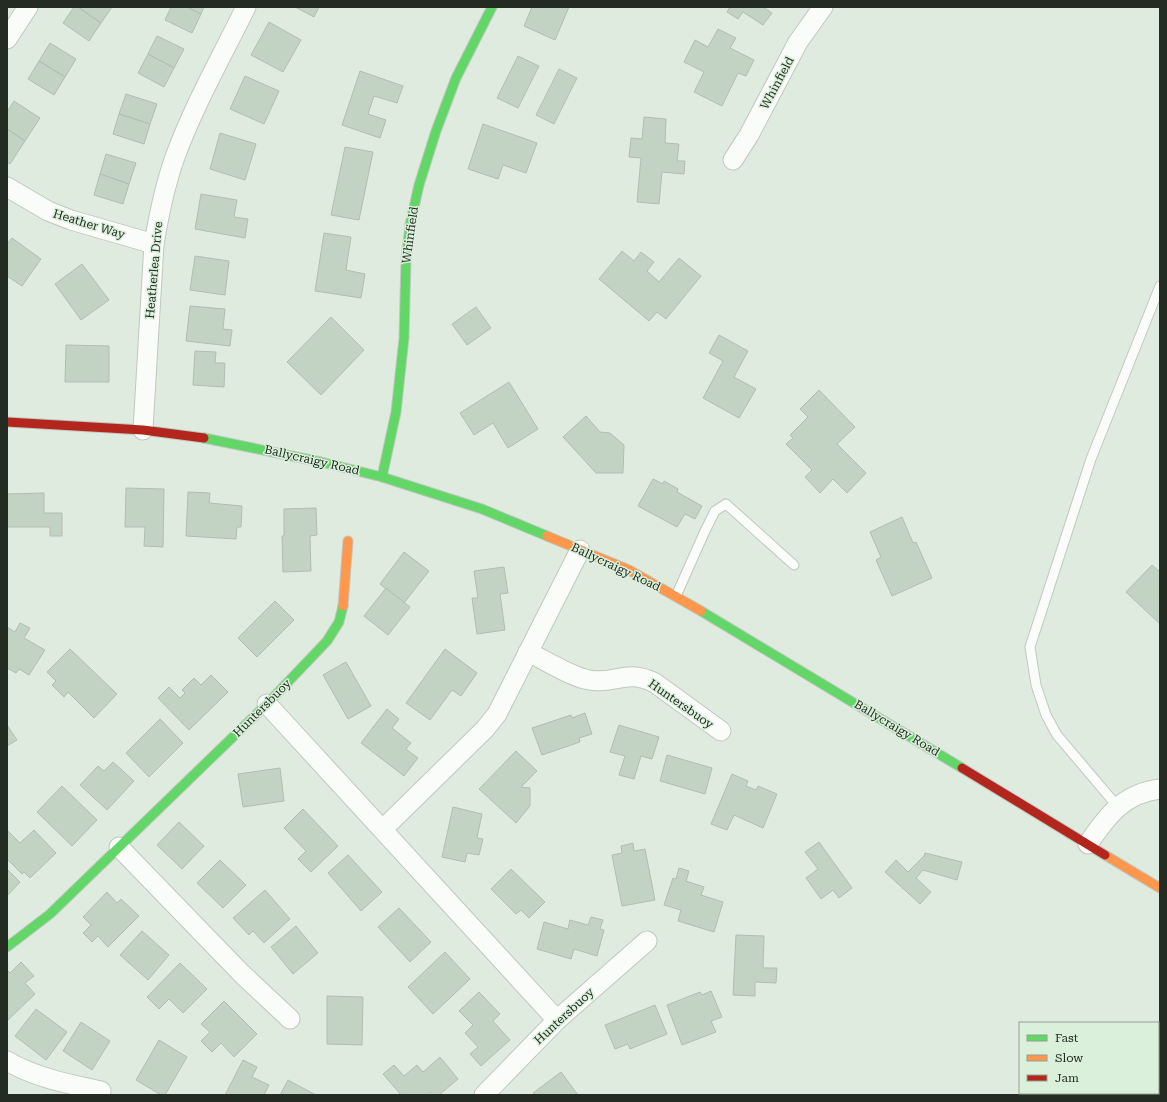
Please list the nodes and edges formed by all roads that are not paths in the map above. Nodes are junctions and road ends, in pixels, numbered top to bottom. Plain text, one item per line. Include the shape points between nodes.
1 (28, 7) edge
2 (246, 7) edge
3 (492, 7) edge
4 (823, 7) edge
5 (7, 39) edge
6 (733, 160) dead end
7 (7, 187) edge
8 (154, 244) junction
9 (1160, 286) edge
10 (7, 422) edge
11 (142, 430) junction
12 (382, 476) junction
13 (348, 541) dead end
14 (580, 550) junction
15 (794, 564) dead end
16 (676, 596) junction
17 (528, 652) junction
18 (267, 704) junction
19 (721, 731) dead end
20 (1160, 789) edge
21 (1118, 807) junction
22 (382, 829) junction
23 (1088, 844) junction
24 (119, 847) junction
25 (1160, 888) edge
26 (647, 941) dead end
27 (7, 947) edge
28 (290, 1019) dead end
29 (557, 1020) junction
30 (7, 1061) edge
31 (101, 1092) dead end
32 (484, 1095) edge

1 - 5 street
2 - 8 street, Heatherlea Drive via 175,157
3 - 12 street, Whinfield via 456,78 418,185 406,259 404,338 396,412
4 - 6 street, Whinfield via 798,42
7 - 8 street, Heather Way via 48,212
8 - 11 street, Heatherlea Drive
9 - 21 lane via 1091,459 1030,647 1036,685 1046,715 1057,735
10 - 11 street, Ballycraigy Road
11 - 12 street, Ballycraigy Road via 202,438
12 - 14 street, Ballycraigy Road via 482,508
13 - 18 street, Huntersbuoy via 340,622 327,641
14 - 16 street, Ballycraigy Road via 629,570
14 - 17 street
15 - 16 lane via 726,504 715,511
16 - 23 street, Ballycraigy Road
17 - 19 street, Huntersbuoy via 587,679 603,680 631,676 647,679
17 - 22 street via 492,722
18 - 22 street
18 - 24 street, Huntersbuoy
20 - 21 street via 1136,795
21 - 23 street via 1103,822
22 - 29 street
23 - 25 street, Ballycraigy Road
24 - 27 street, Huntersbuoy via 50,914
24 - 28 street via 242,974
26 - 29 street, Huntersbuoy
29 - 32 street, Huntersbuoy
30 - 31 street via 47,1079

